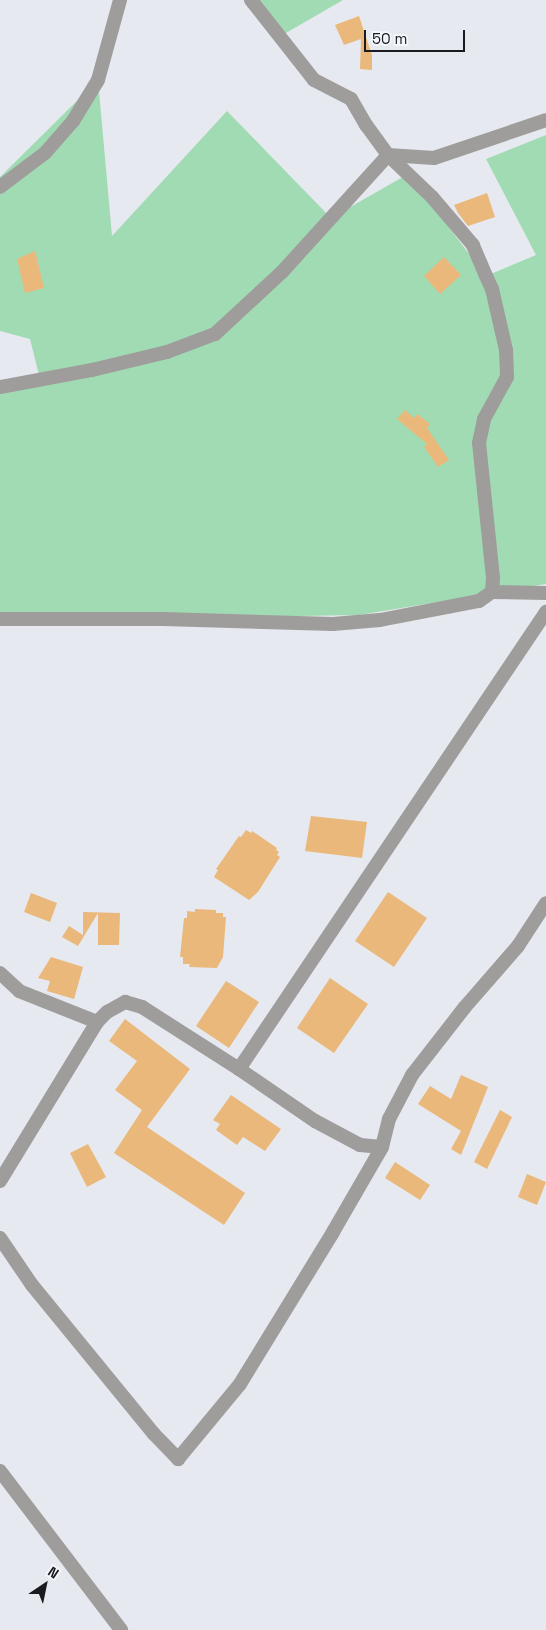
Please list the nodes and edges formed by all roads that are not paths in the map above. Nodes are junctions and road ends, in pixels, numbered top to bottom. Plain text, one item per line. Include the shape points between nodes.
1 (120, 0) edge
2 (251, 0) edge
3 (546, 120) edge
4 (388, 155) junction
5 (0, 187) edge
6 (0, 387) edge
7 (492, 592) junction
8 (546, 593) edge
9 (546, 612) edge
10 (0, 620) edge
11 (546, 903) edge
12 (0, 973) edge
13 (97, 1022) junction
14 (239, 1069) junction
15 (382, 1147) junction
16 (0, 1181) edge
17 (0, 1238) edge
18 (0, 1471) edge
19 (121, 1630) edge

1 - 5 street via 98,80 73,121 45,153
2 - 4 street via 314,80 351,99
3 - 4 street via 434,158
4 - 6 street via 282,272 215,334 168,352
4 - 7 street via 432,197 474,245 492,290 506,350 506,377 484,419 479,443
7 - 8 street
7 - 10 street via 479,601 380,620 333,624 163,619
9 - 14 street
11 - 15 street via 518,946 464,1007 412,1075 389,1119
12 - 13 street via 19,991
13 - 14 street via 124,1002 142,1007
13 - 16 street
14 - 15 street via 315,1121 360,1145
15 - 17 street via 240,1384 178,1459 32,1285
18 - 19 street

